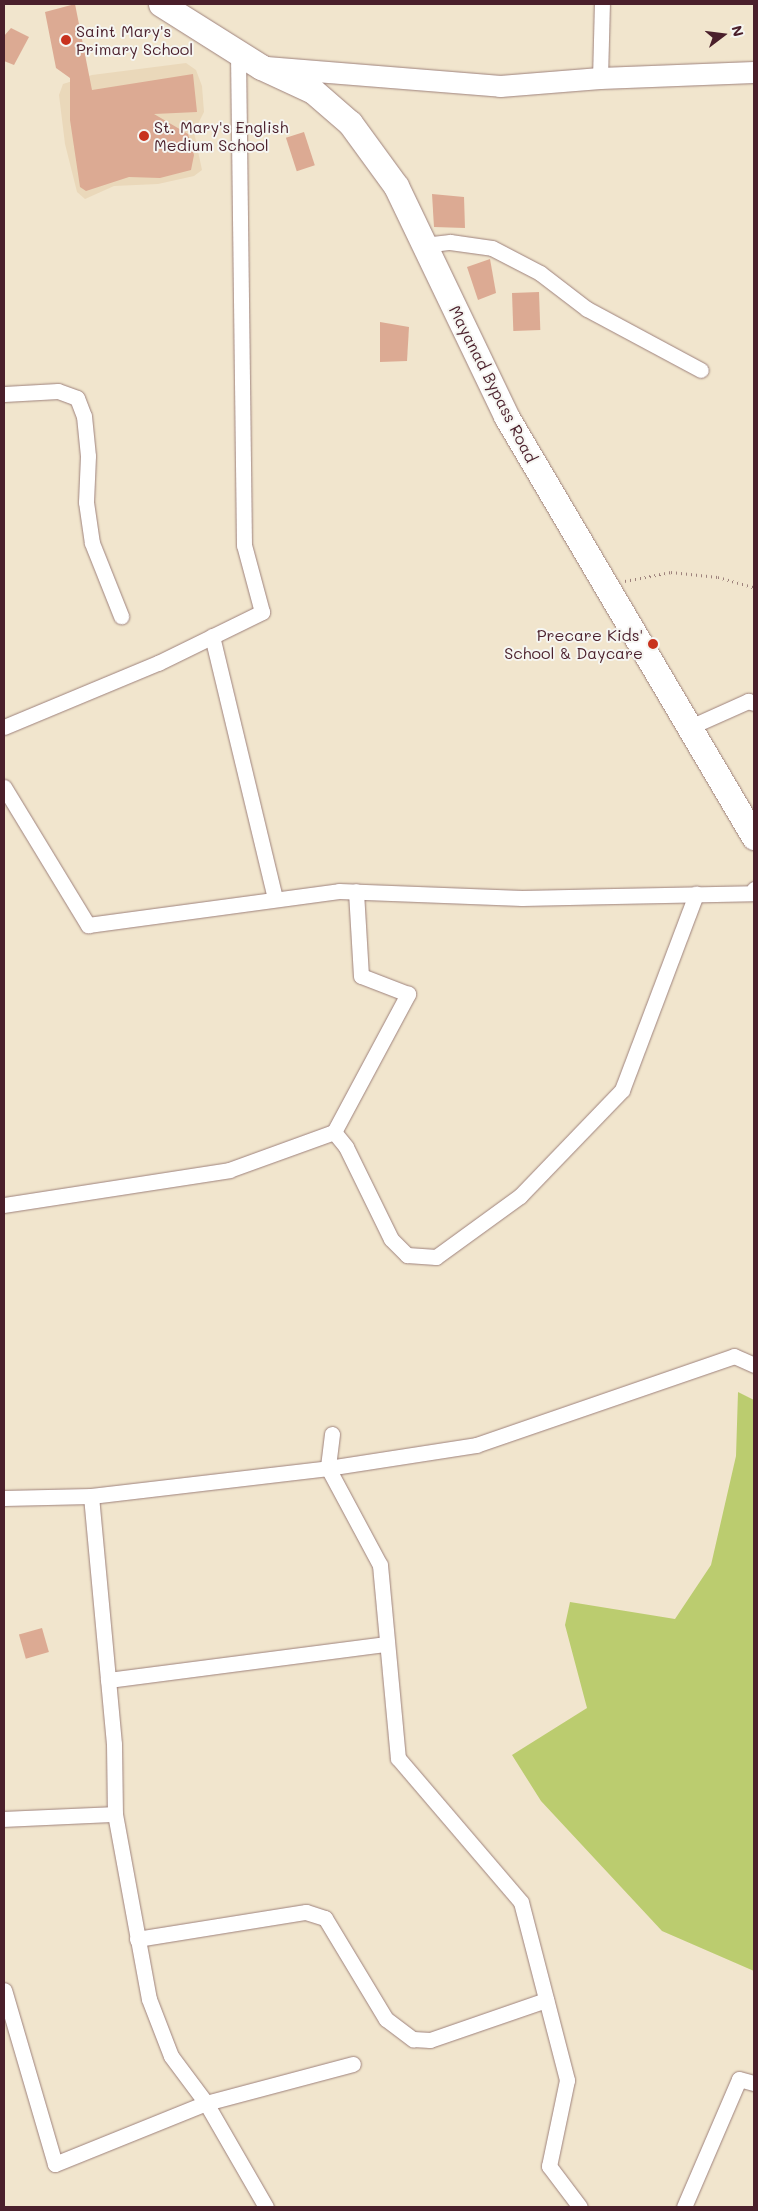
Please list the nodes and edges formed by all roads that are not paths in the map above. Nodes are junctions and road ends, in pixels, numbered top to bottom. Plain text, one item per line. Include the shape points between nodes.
1 (161, 4) edge
2 (602, 4) edge
3 (238, 52) junction
4 (261, 67) junction
5 (318, 71) junction
6 (754, 72) edge
7 (600, 78) junction
8 (293, 82) junction
9 (424, 245) junction
10 (700, 370) dead end
11 (4, 394) edge
12 (121, 616) dead end
13 (212, 636) junction
14 (754, 703) edge
15 (4, 727) edge
16 (690, 728) junction
17 (4, 787) edge
18 (754, 837) edge
19 (754, 889) edge
20 (356, 891) junction
21 (696, 894) junction
22 (276, 899) junction
23 (334, 1132) junction
24 (4, 1205) edge
25 (754, 1365) edge
26 (332, 1434) dead end
27 (328, 1468) junction
28 (92, 1496) junction
29 (4, 1498) edge
30 (387, 1644) junction
31 (108, 1680) junction
32 (115, 1814) junction
33 (4, 1819) edge
34 (137, 1939) junction
35 (4, 1990) edge
36 (546, 2000) junction
37 (353, 2064) dead end
38 (754, 2083) edge
39 (206, 2103) junction
40 (266, 2207) edge
41 (580, 2207) edge
42 (684, 2207) edge

1 - 3 main road, Mayanad Bypass Road
2 - 7 street
3 - 4 main road, Mayanad Bypass Road
3 - 13 street via 244,545 262,612
4 - 5 main road
4 - 8 main road, Mayanad Bypass Road
5 - 7 main road via 500,86
5 - 8 main road
6 - 7 main road
8 - 9 main road, Mayanad Bypass Road via 313,92 350,123 396,186
9 - 10 street via 450,242 492,248 540,273 587,309
9 - 16 main road, Mayanad Bypass Road via 506,416
11 - 12 street via 58,391 77,398 84,416 88,456 86,502 92,543
13 - 15 street
13 - 22 street
14 - 16 street via 748,701
16 - 18 main road, Mayanad Bypass Road
17 - 22 street via 88,925
19 - 21 street via 753,893
20 - 21 street via 522,898
20 - 22 street
20 - 23 street via 361,976 408,994
21 - 23 street via 622,1090 520,1196 436,1257 407,1255 391,1239 346,1147
23 - 24 street via 230,1170
25 - 27 street via 734,1356 476,1445
26 - 27 street
27 - 28 street
27 - 30 street via 380,1565
28 - 29 street
28 - 31 street
30 - 31 street
30 - 36 street via 398,1758 521,1902
31 - 32 street via 114,1744
32 - 33 street
32 - 34 street
34 - 36 street via 306,1912 325,1918 386,2019 413,2039 430,2040
34 - 39 street via 149,1999 170,2056
35 - 39 street via 55,2164
36 - 41 street via 567,2080 550,2166
37 - 39 street
38 - 42 street via 739,2080
39 - 40 street

